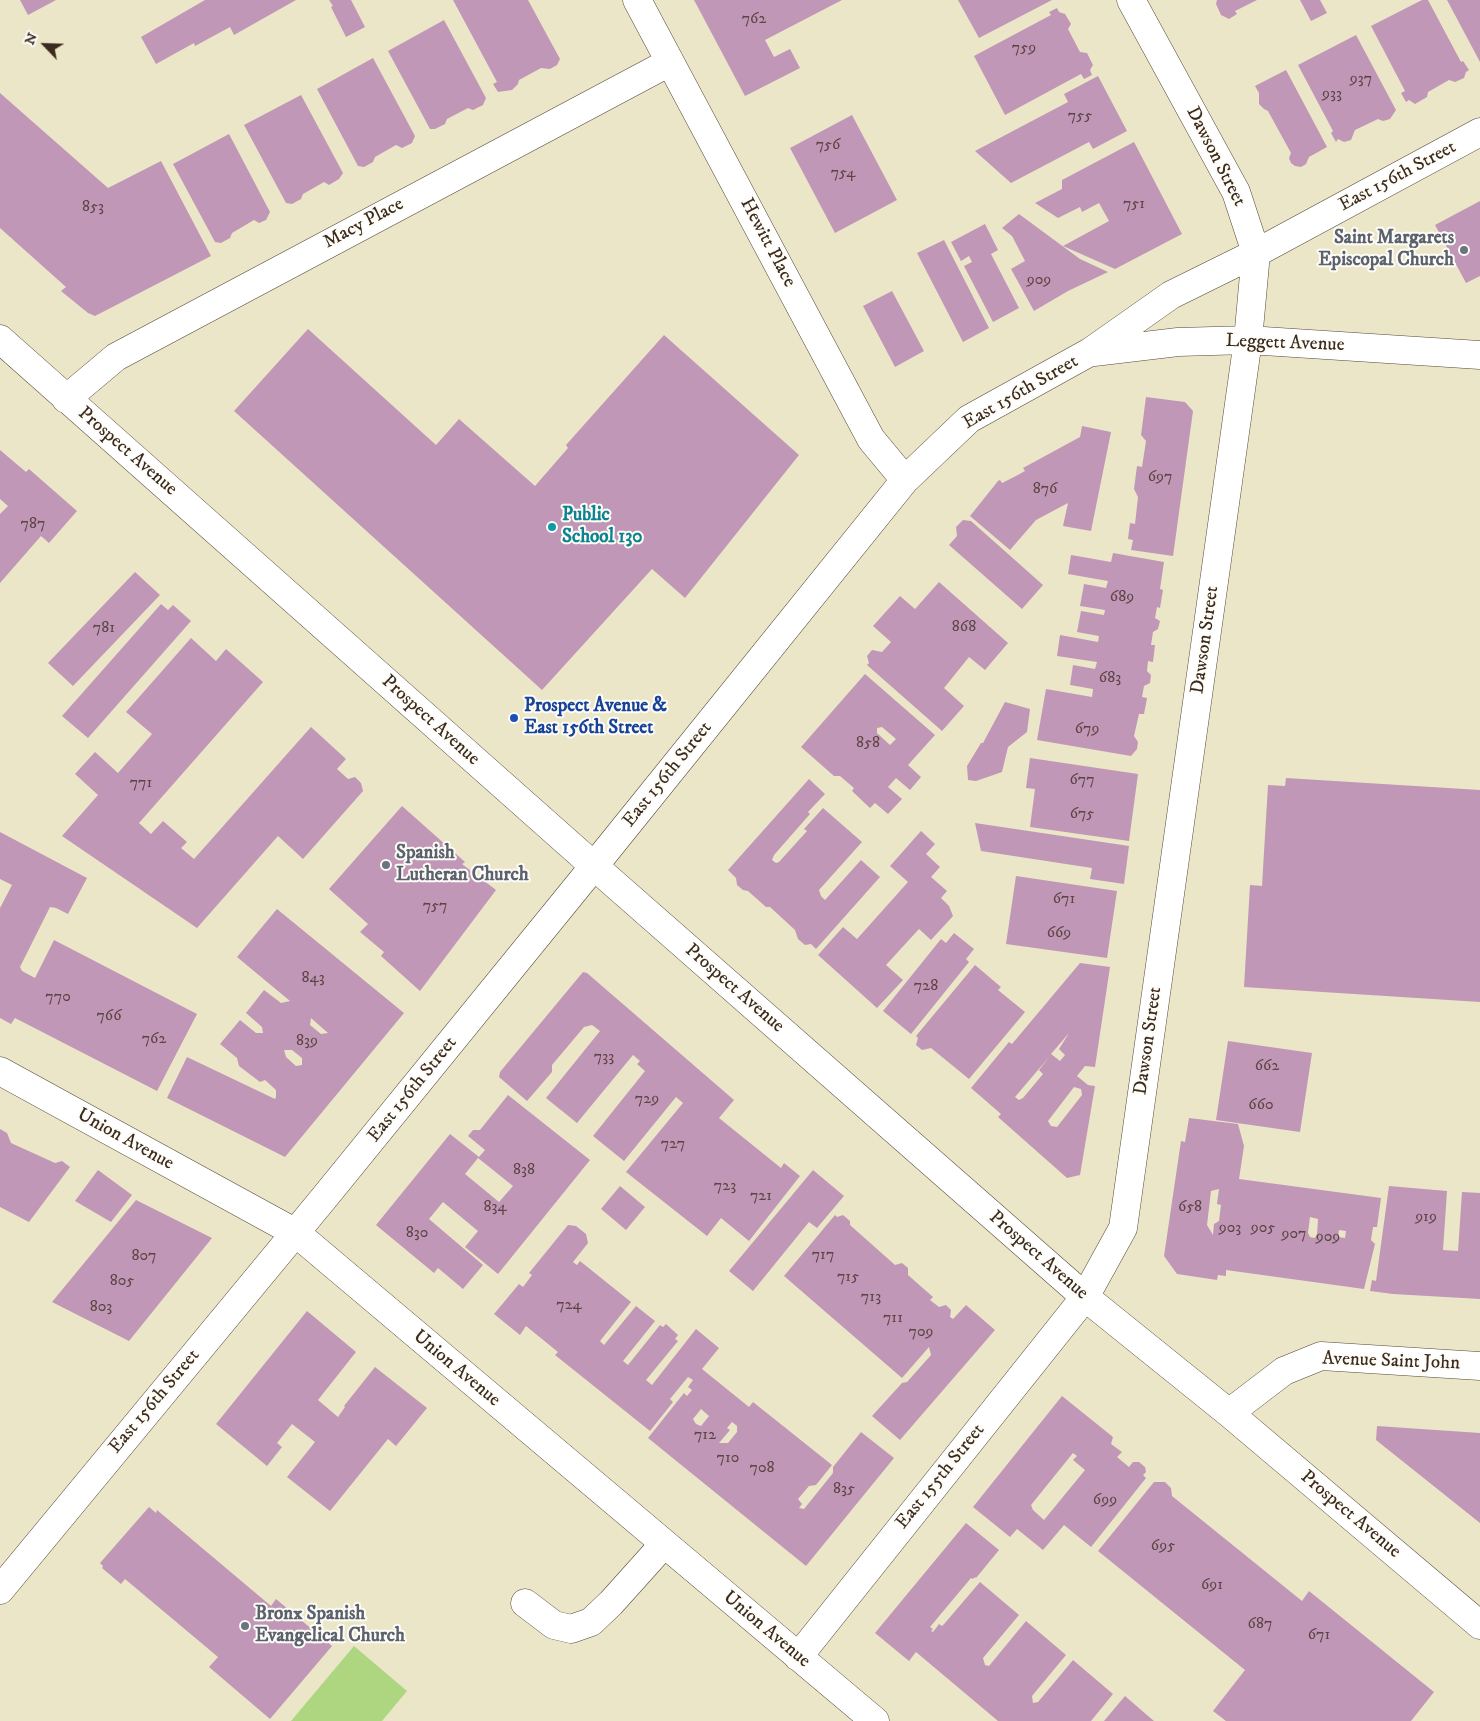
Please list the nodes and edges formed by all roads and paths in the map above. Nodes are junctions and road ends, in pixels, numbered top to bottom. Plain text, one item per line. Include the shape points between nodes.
1 (637, 0) edge
2 (1131, 0) edge
3 (670, 62) junction
4 (1480, 132) edge
5 (1256, 253) junction
6 (0, 339) edge
7 (1248, 340) junction
8 (1090, 352) junction
9 (1480, 354) edge
10 (66, 398) junction
11 (905, 480) junction
12 (594, 866) junction
13 (0, 1071) edge
14 (296, 1233) junction
15 (1085, 1297) junction
16 (1480, 1366) edge
17 (1229, 1413) junction
18 (664, 1544) junction
19 (0, 1590) edge
20 (525, 1603) dead end
21 (1480, 1625) edge
22 (798, 1657) junction
23 (875, 1721) edge

1 - 3 street, Hewitt Place
2 - 5 street, Dawson Street via 1236,192
3 - 10 street, Macy Place via 116,357
3 - 11 street, Hewitt Place via 871,439
4 - 5 street, East 156th Street
5 - 7 street, Dawson Street
5 - 8 street, East 156th Street via 1171,296
6 - 10 street, Prospect Avenue
7 - 8 street, Leggett Avenue via 1178,342
7 - 9 street, Leggett Avenue
7 - 15 street, Dawson Street via 1123,1228
8 - 11 street, East 156th Street via 969,419
10 - 12 street, Prospect Avenue
11 - 12 street, East 156th Street
12 - 14 street, East 156th Street
12 - 15 street, Prospect Avenue
13 - 14 street, Union Avenue
14 - 18 street, Union Avenue
14 - 19 street, East 156th Street
15 - 17 street, Prospect Avenue
15 - 22 street, East 155th Street
16 - 17 street, Avenue Saint John via 1321,1356 1284,1371
17 - 21 street, Prospect Avenue
18 - 20 street via 592,1622 571,1629 554,1625
18 - 22 street, Union Avenue
22 - 23 street, Union Avenue

